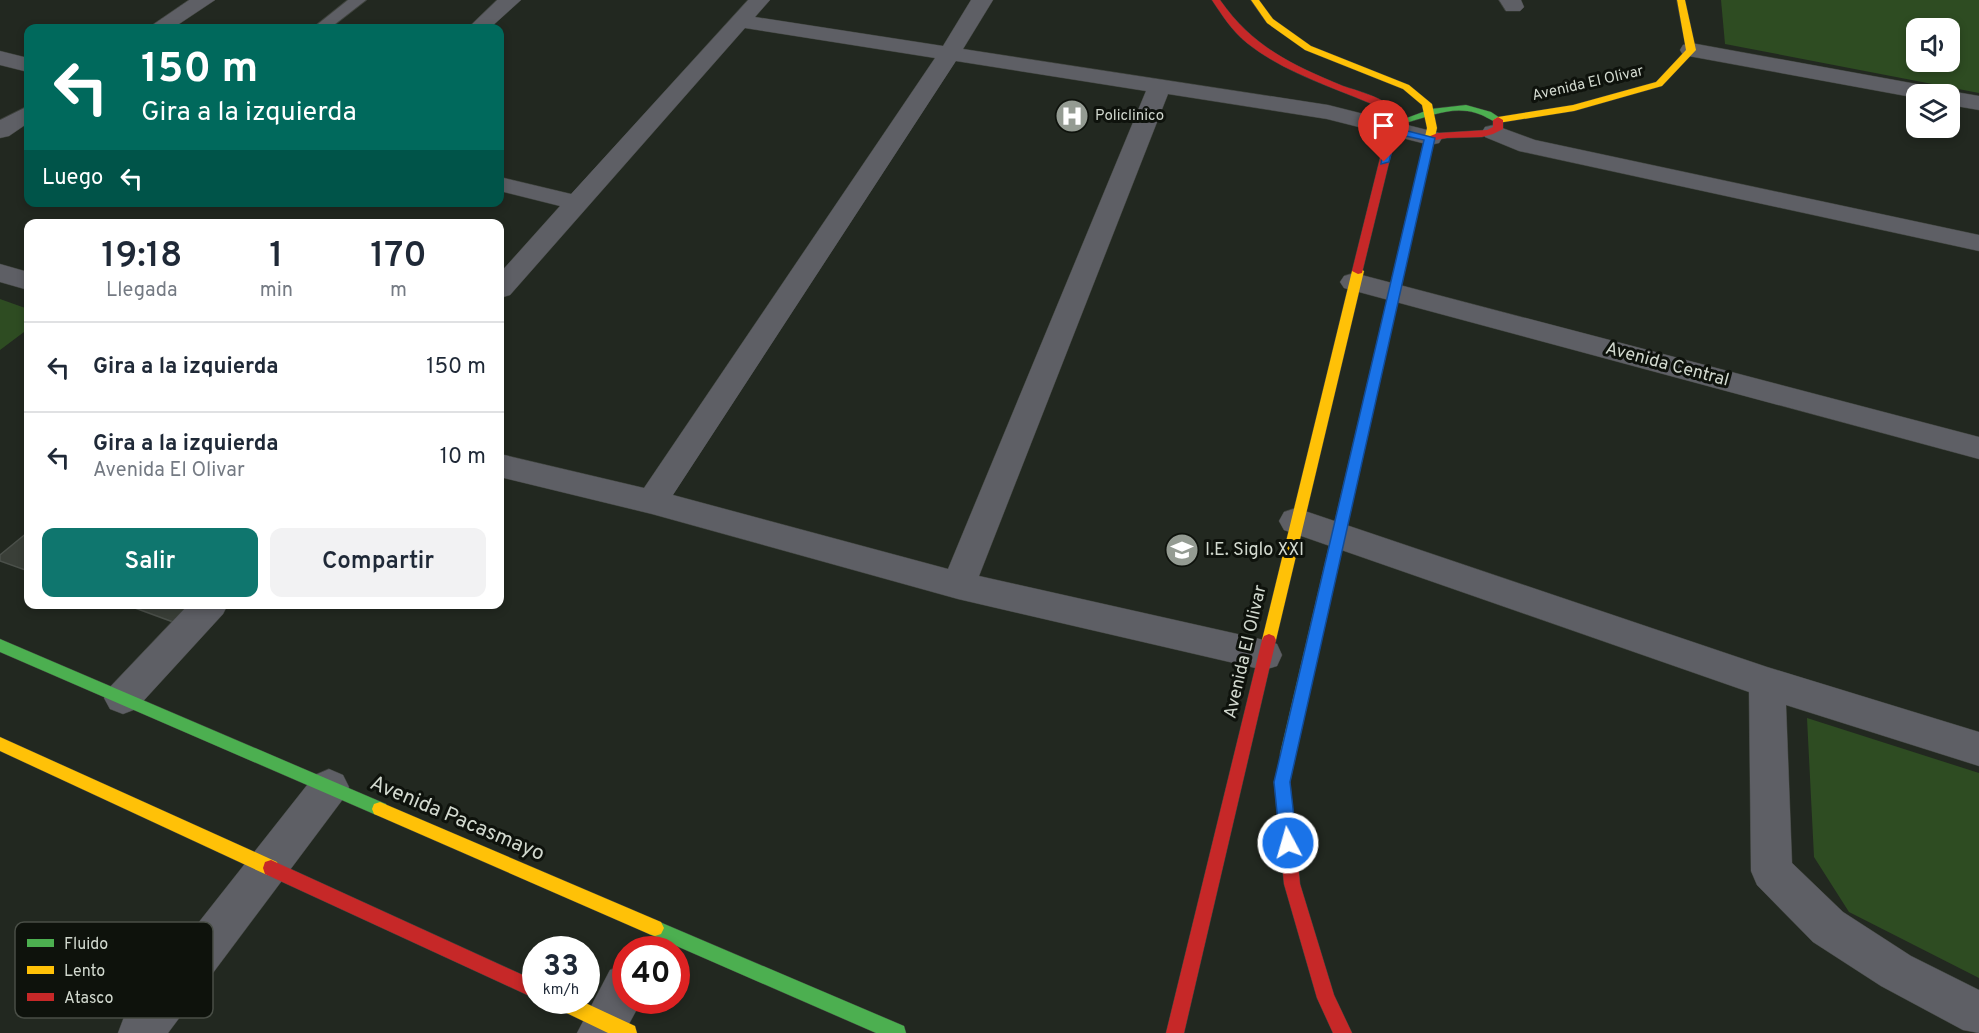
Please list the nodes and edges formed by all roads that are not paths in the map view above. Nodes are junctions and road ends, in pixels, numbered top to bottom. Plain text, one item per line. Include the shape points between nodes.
1 (204, 0) edge
2 (358, 0) edge
3 (510, 0) edge
4 (759, 0) edge
5 (982, 0) edge
6 (1216, 0) edge
7 (1256, 0) edge
8 (1681, 0) edge
9 (740, 21) junction
10 (165, 24) edge
11 (326, 24) edge
12 (483, 24) edge
13 (1691, 50) junction
14 (949, 54) junction
15 (0, 58) edge
16 (24, 64) edge
17 (1159, 87) junction
18 (1906, 89) edge
19 (1960, 100) edge
20 (1979, 103) edge
21 (1428, 109) junction
22 (1459, 110) junction
23 (24, 115) edge
24 (1496, 126) junction
25 (1392, 130) junction
26 (0, 131) edge
27 (1464, 131) junction
28 (1430, 138) junction
29 (504, 184) edge
30 (577, 203) junction
31 (1979, 243) edge
32 (0, 273) edge
33 (24, 280) edge
34 (1354, 282) junction
35 (504, 285) edge
36 (1394, 292) junction
37 (1979, 448) edge
38 (504, 467) edge
39 (652, 502) junction
40 (1296, 521) junction
41 (1339, 536) junction
42 (958, 585) junction
43 (206, 609) edge
44 (0, 645) edge
45 (1264, 655) junction
46 (1767, 683) junction
47 (123, 698) junction
48 (0, 744) edge
49 (1979, 749) edge
50 (330, 787) junction
51 (268, 867) junction
52 (646, 936) edge
53 (213, 938) edge
54 (690, 954) edge
55 (522, 984) edge
56 (600, 1014) edge
57 (1979, 1014) edge
58 (152, 1018) edge
59 (615, 1019) edge
60 (140, 1033) edge
61 (897, 1033) edge
62 (1175, 1033) edge
63 (1343, 1033) edge

1 - 10 street
2 - 11 lane
3 - 12 street
4 - 9 street
5 - 14 street
6 - 25 street via 1239,36 1271,58 1385,106
7 - 21 street via 1270,21 1308,48 1406,87
8 - 13 street
9 - 14 street
9 - 30 street
13 - 18 street
13 - 24 street, Avenida El Olivar via 1659,84
14 - 17 street
14 - 39 street
15 - 16 street
17 - 25 street via 1328,112
17 - 42 street
19 - 20 street
21 - 22 street
21 - 25 street
21 - 28 street
22 - 24 street via 1481,110
22 - 27 street via 1450,120
23 - 26 street
24 - 27 street, Avenida El Olivar via 1480,134
24 - 31 street via 1528,146
25 - 28 street
25 - 34 street, Avenida El Olivar
27 - 28 street, Avenida El Olivar
28 - 36 street
29 - 30 street
30 - 35 street
32 - 33 street
34 - 36 street, Avenida Central
34 - 40 street, Avenida El Olivar
36 - 37 street, Avenida Central
36 - 41 street
38 - 39 street
39 - 42 street
40 - 41 street
40 - 45 street, Avenida El Olivar
41 - 46 street
41 - 63 street via 1282,782 1292,884 1326,998
42 - 45 street
43 - 47 street
44 - 47 street, Avenida Pacasmayo
45 - 62 street, Avenida El Olivar
46 - 49 street
46 - 57 street via 1772,871 1828,927 1896,971
47 - 50 street, Avenida Pacasmayo
48 - 51 street
50 - 51 street
50 - 52 street, Avenida Pacasmayo
51 - 53 street
51 - 55 street
54 - 61 street, Avenida Pacasmayo
56 - 59 street
58 - 60 street

